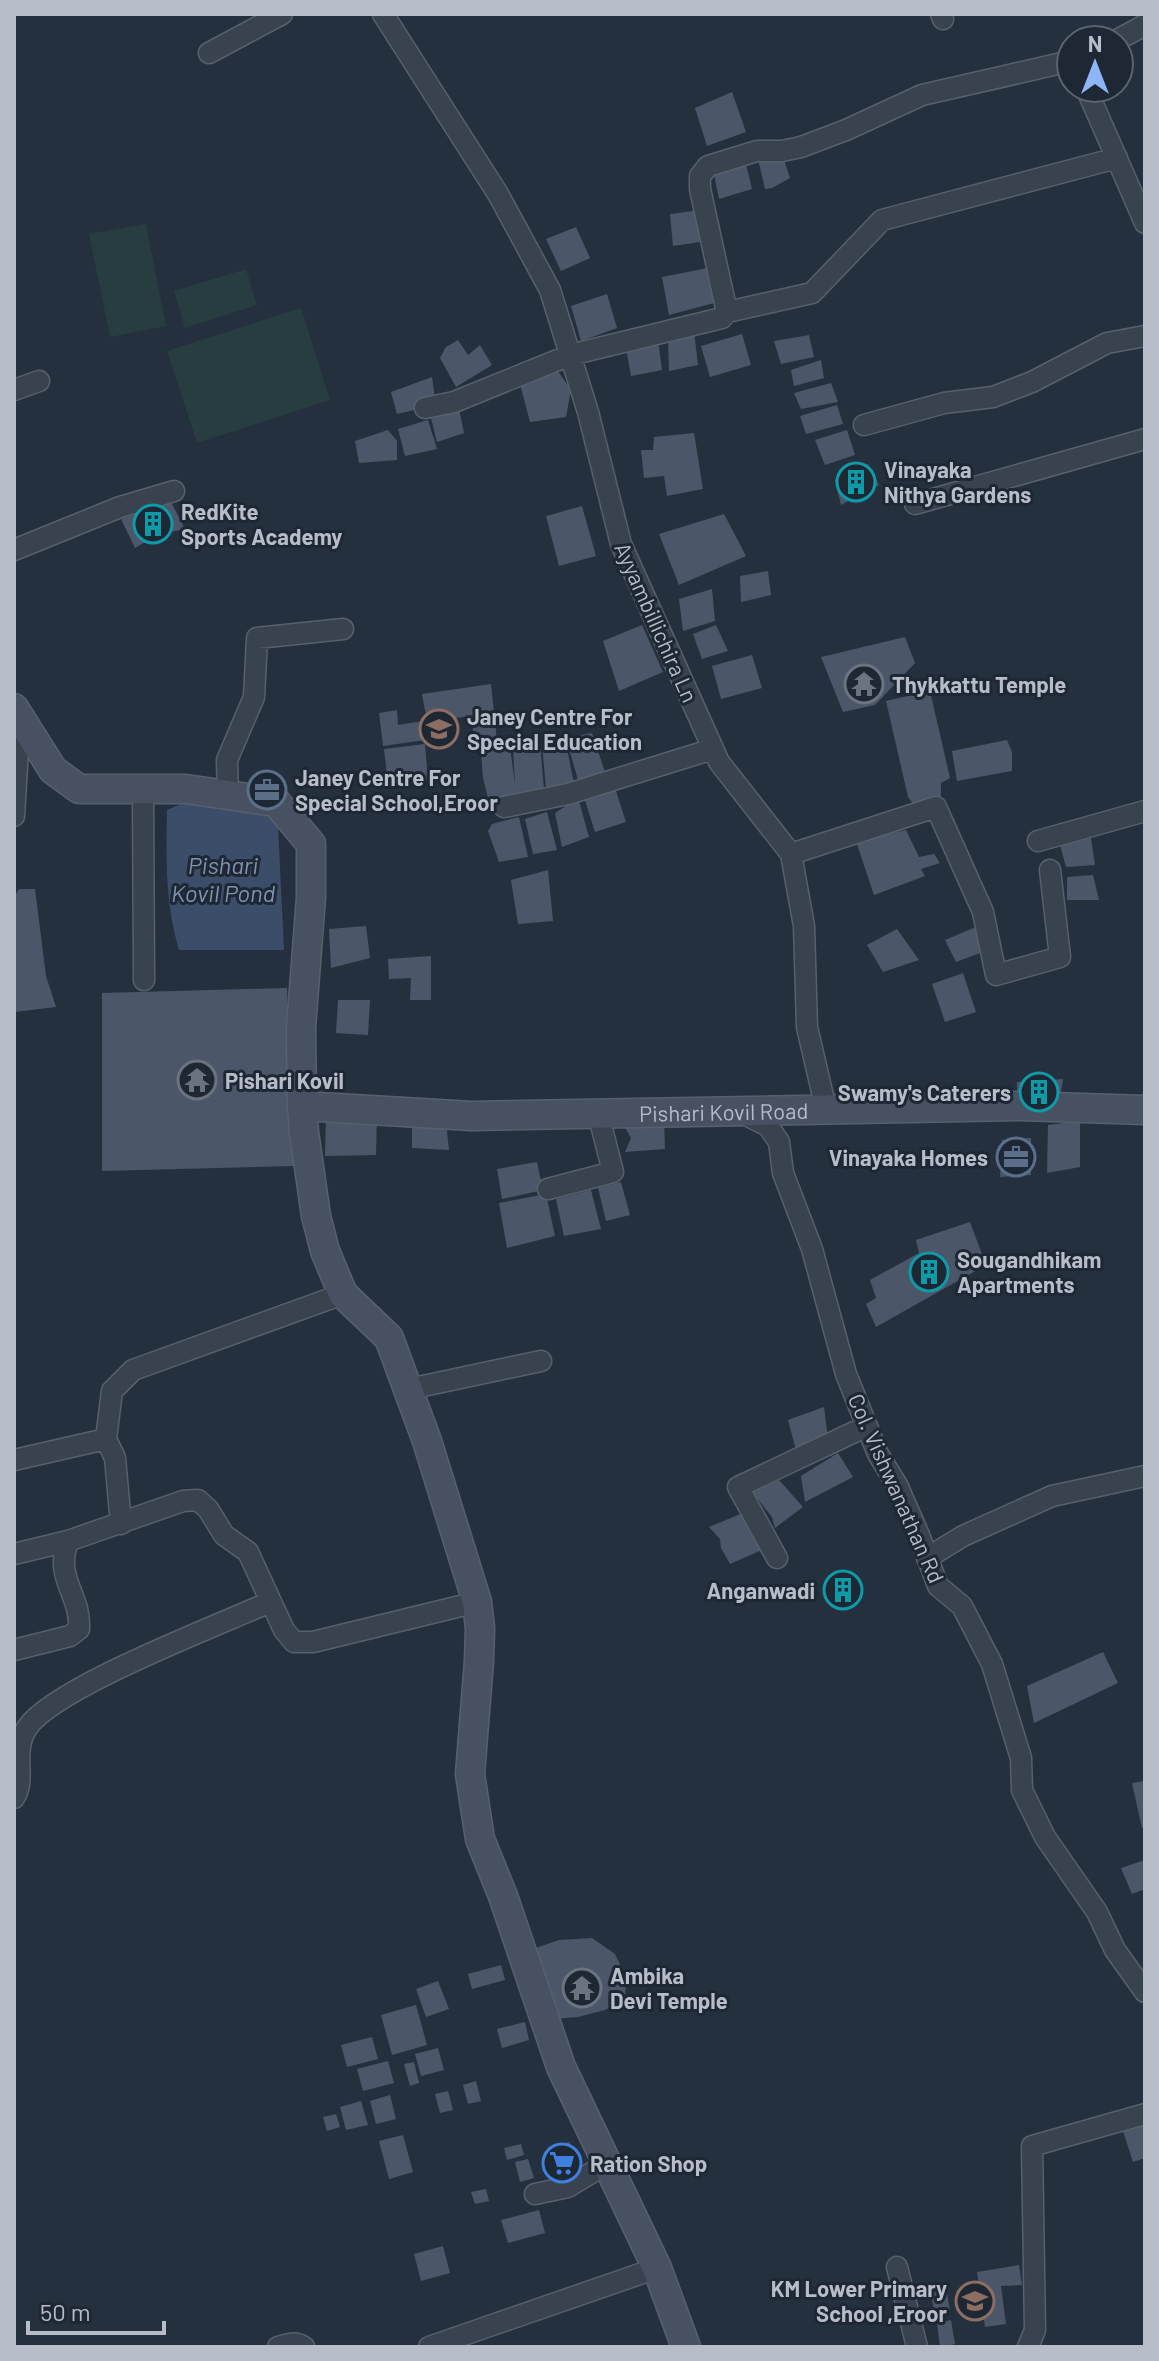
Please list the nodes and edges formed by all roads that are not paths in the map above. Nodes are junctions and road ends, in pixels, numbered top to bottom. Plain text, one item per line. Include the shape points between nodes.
1 (282, 14) edge
2 (383, 14) edge
3 (209, 53) dead end
4 (1055, 65) edge
5 (1093, 104) edge
6 (1117, 158) junction
7 (1145, 223) edge
8 (727, 312) junction
9 (1145, 336) edge
10 (570, 355) junction
11 (39, 381) dead end
12 (14, 390) edge
13 (425, 408) dead end
14 (864, 425) dead end
15 (1145, 439) edge
16 (174, 491) dead end
17 (915, 504) dead end
18 (14, 550) edge
19 (343, 629) dead end
20 (17, 712) edge
21 (713, 749) junction
22 (143, 789) junction
23 (228, 796) junction
24 (504, 807) dead end
25 (1145, 811) edge
26 (14, 816) edge
27 (1038, 841) dead end
28 (791, 854) junction
29 (1050, 870) dead end
30 (144, 980) dead end
31 (302, 1106) junction
32 (733, 1109) junction
33 (826, 1109) junction
34 (1145, 1110) edge
35 (598, 1113) junction
36 (548, 1189) dead end
37 (343, 1294) junction
38 (541, 1361) dead end
39 (409, 1389) junction
40 (867, 1426) junction
41 (106, 1439) junction
42 (14, 1460) edge
43 (1145, 1476) edge
44 (121, 1524) junction
45 (68, 1541) junction
46 (14, 1554) edge
47 (777, 1558) dead end
48 (927, 1558) junction
49 (270, 1602) junction
50 (477, 1602) junction
51 (14, 1650) edge
52 (14, 1798) edge
53 (1145, 1992) edge
54 (1145, 2114) edge
55 (606, 2164) junction
56 (535, 2194) dead end
57 (897, 2267) dead end
58 (657, 2268) junction
59 (278, 2347) edge
60 (304, 2347) edge
61 (429, 2347) edge
62 (686, 2347) edge
63 (917, 2347) edge
64 (1028, 2347) edge

1 - 3 street
2 - 10 street, Ayyambillichira Ln via 498,194 550,290
4 - 8 street via 922,95 801,147 757,151 708,166 700,176 700,189
5 - 6 street
6 - 7 street
6 - 8 street via 882,220 812,293
8 - 10 street via 715,320
9 - 14 street via 1107,343 993,397 944,403
10 - 13 street via 454,402
10 - 21 street, Ayyambillichira Ln via 621,544
11 - 12 street
15 - 17 street
16 - 18 street
19 - 23 street via 257,638 254,697 227,760
20 - 22 street via 53,770 79,789
20 - 26 street
21 - 24 street via 568,794
21 - 28 street, Ayyambillichira Ln
22 - 23 street
22 - 30 street
23 - 31 street via 276,802 311,844
25 - 27 street
28 - 29 street via 936,807 983,912 996,975 1060,957
28 - 33 street, Ayyambillichira Ln via 804,926 807,1027
31 - 35 street, Pishari Kovil Road via 472,1116
31 - 37 street via 316,1216
32 - 33 street, Pishari Kovil Road
32 - 35 street, Pishari Kovil Road
32 - 40 street, Col. Vishwanathan Rd via 768,1126 779,1142 783,1173
33 - 34 street, Pishari Kovil Road
35 - 36 street via 613,1172
37 - 39 street via 389,1338
37 - 41 street via 133,1370 112,1391
38 - 39 street
39 - 50 street
40 - 47 street via 738,1487
40 - 48 street, Col. Vishwanathan Rd
41 - 42 street
41 - 44 street via 115,1458
43 - 48 street via 1052,1496
44 - 45 street
44 - 49 street via 198,1500 224,1535 248,1552
45 - 46 street
45 - 51 street via 62,1569 79,1629
48 - 53 street, Col. Vishwanathan Rd via 938,1586 962,1606 992,1664 1021,1758 1022,1790 1045,1837
49 - 50 street via 294,1642 313,1642
49 - 52 street via 106,1675 42,1710 18,1750 19,1791
50 - 55 street via 479,1661 470,1774 480,1839 561,2067
54 - 64 street via 1032,2146 1035,2330
55 - 56 street via 568,2187
55 - 58 street
57 - 63 street
58 - 61 street
58 - 62 street
59 - 60 street

